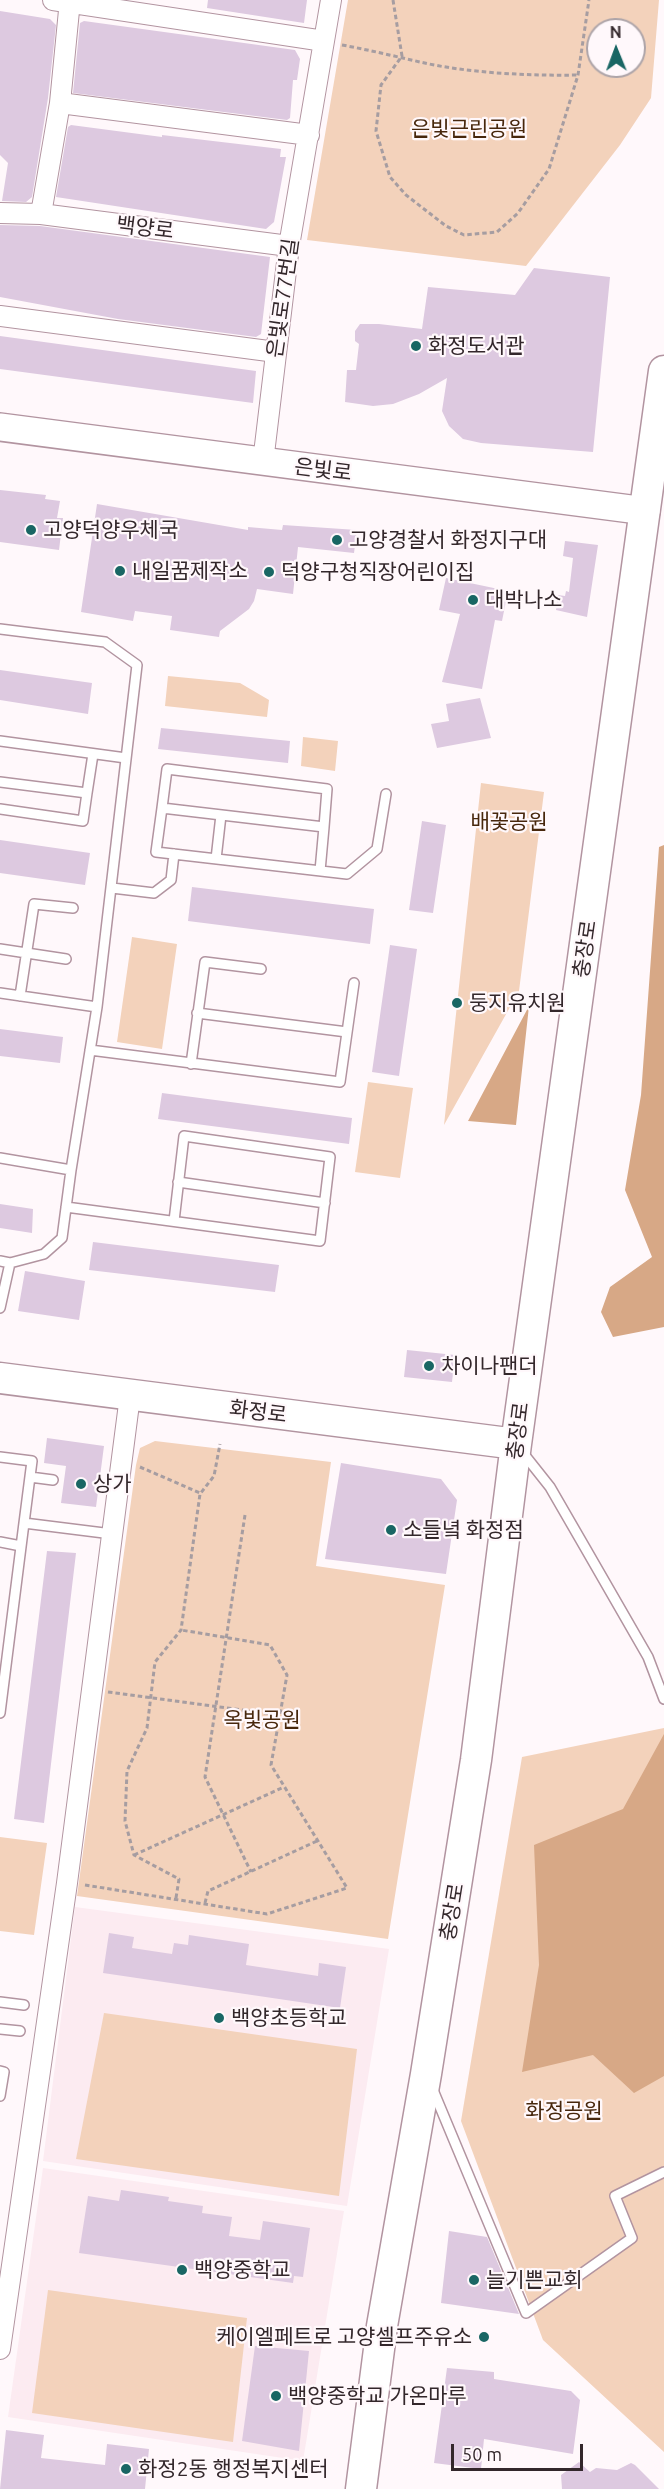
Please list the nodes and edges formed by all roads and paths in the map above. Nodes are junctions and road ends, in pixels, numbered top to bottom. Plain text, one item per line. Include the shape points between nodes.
1 (331, 0) edge
2 (393, 0) edge
3 (589, 0) edge
4 (64, 1) edge
5 (330, 43) junction
6 (402, 56) junction
7 (578, 75) junction
8 (60, 103) junction
9 (309, 135) junction
10 (0, 213) edge
11 (41, 214) junction
12 (290, 246) junction
13 (0, 316) edge
14 (276, 352) junction
15 (664, 370) edge
16 (0, 428) edge
17 (263, 462) junction
18 (655, 507) edge
19 (0, 629) edge
20 (0, 741) edge
21 (93, 754) junction
22 (126, 758) junction
23 (0, 782) edge
24 (87, 794) junction
25 (386, 794) dead end
26 (162, 808) junction
27 (0, 809) edge
28 (221, 815) junction
29 (324, 827) junction
30 (174, 854) junction
31 (216, 859) junction
32 (320, 871) junction
33 (112, 888) junction
34 (73, 908) dead end
35 (0, 949) edge
36 (26, 953) junction
37 (66, 959) dead end
38 (261, 969) dead end
39 (354, 983) dead end
40 (0, 993) edge
41 (20, 996) junction
42 (97, 1007) junction
43 (197, 1013) junction
44 (347, 1032) junction
45 (90, 1050) junction
46 (191, 1065) junction
47 (0, 1158) edge
48 (71, 1170) junction
49 (178, 1182) junction
50 (324, 1203) junction
51 (66, 1207) junction
52 (174, 1221) junction
53 (5, 1262) edge
54 (0, 1308) edge
55 (0, 1378) edge
56 (130, 1396) junction
57 (220, 1444) dead end
58 (516, 1444) junction
59 (0, 1457) edge
60 (136, 1465) dead end
61 (30, 1477) junction
62 (53, 1480) dead end
63 (200, 1494) junction
64 (245, 1515) dead end
65 (24, 1523) junction
66 (112, 1534) junction
67 (0, 1542) edge
68 (21, 1546) junction
69 (181, 1630) junction
70 (5, 1634) edge
71 (225, 1638) junction
72 (100, 1692) dead end
73 (150, 1696) junction
74 (664, 1699) edge
75 (215, 1707) junction
76 (0, 1713) edge
77 (279, 1715) junction
78 (284, 1787) junction
79 (223, 1813) junction
80 (317, 1840) junction
81 (134, 1855) junction
82 (252, 1872) junction
83 (79, 1884) dead end
84 (176, 1898) junction
85 (205, 1904) junction
86 (0, 2002) edge
87 (24, 2005) dead end
88 (0, 2029) edge
89 (20, 2031) dead end
90 (0, 2071) edge
91 (426, 2074) junction
92 (0, 2096) edge
93 (664, 2172) edge
94 (0, 2349) edge
95 (361, 2489) edge

1 - 5 street, 은빛로77번길
2 - 6 path
3 - 7 path
4 - 5 street
4 - 8 street
5 - 6 path
5 - 9 street, 은빛로77번길
6 - 7 path via 461,68
6 - 7 path via 381,85 376,131 390,177 434,219 464,235 497,232 518,213 549,169
8 - 9 street
8 - 11 street
9 - 12 street, 은빛로77번길
10 - 11 street, 백양로
11 - 12 street, 백양로
12 - 14 street, 은빛로77번길
13 - 14 street
14 - 17 street, 은빛로77번길
15 - 18 main road, 충장로
16 - 17 main road, 은빛로
17 - 18 main road, 은빛로
18 - 58 main road, 충장로
19 - 22 lane via 105,642 137,664
20 - 21 lane
21 - 22 lane
21 - 24 lane
22 - 33 lane
23 - 24 lane
24 - 27 lane via 84,821
25 - 32 lane via 377,849 347,874
26 - 28 lane
26 - 29 lane via 167,769 327,789
26 - 30 lane via 156,852
28 - 29 lane
28 - 31 lane
29 - 32 lane
30 - 31 lane
30 - 33 lane via 171,880 154,893
31 - 32 lane
33 - 42 lane
34 - 36 lane via 34,904
35 - 36 lane
36 - 37 lane
36 - 41 lane
38 - 43 lane via 205,962
39 - 44 lane
40 - 41 lane
41 - 42 lane
42 - 45 lane
43 - 44 lane
43 - 46 lane
44 - 46 lane via 340,1082
45 - 46 lane
45 - 48 lane
47 - 48 lane
48 - 51 lane
49 - 50 lane
49 - 50 lane via 184,1136 330,1157
49 - 52 lane
50 - 52 lane via 320,1241
51 - 52 lane
51 - 53 lane via 62,1238 44,1254
53 - 54 lane
55 - 56 main road, 화정로
56 - 58 main road, 화정로
56 - 66 street
57 - 63 path via 214,1476
58 - 74 lane via 550,1487 648,1657
58 - 91 main road, 충장로 via 476,1760
59 - 61 lane via 32,1461
60 - 63 path
61 - 62 lane
61 - 65 lane
63 - 69 path
64 - 71 path
65 - 66 lane
65 - 68 lane
66 - 94 street
67 - 68 lane
68 - 70 lane
69 - 71 path
69 - 73 path via 154,1662
70 - 76 lane
71 - 75 path
71 - 77 path via 270,1645 287,1675
72 - 73 path
73 - 75 path
73 - 81 path via 147,1728 127,1771 125,1821
75 - 77 path
75 - 79 path via 205,1777
77 - 78 path via 270,1765
78 - 79 path
78 - 80 path
79 - 81 path
79 - 82 path
80 - 82 path
80 - 85 path via 347,1888 267,1914
81 - 84 path via 179,1879
82 - 85 path via 208,1891
83 - 84 path
84 - 85 path
86 - 87 lane
88 - 89 lane
90 - 92 lane via 4,2072
91 - 93 lane via 526,2313 632,2238 615,2196
91 - 95 main road, 충장로 via 382,2326

